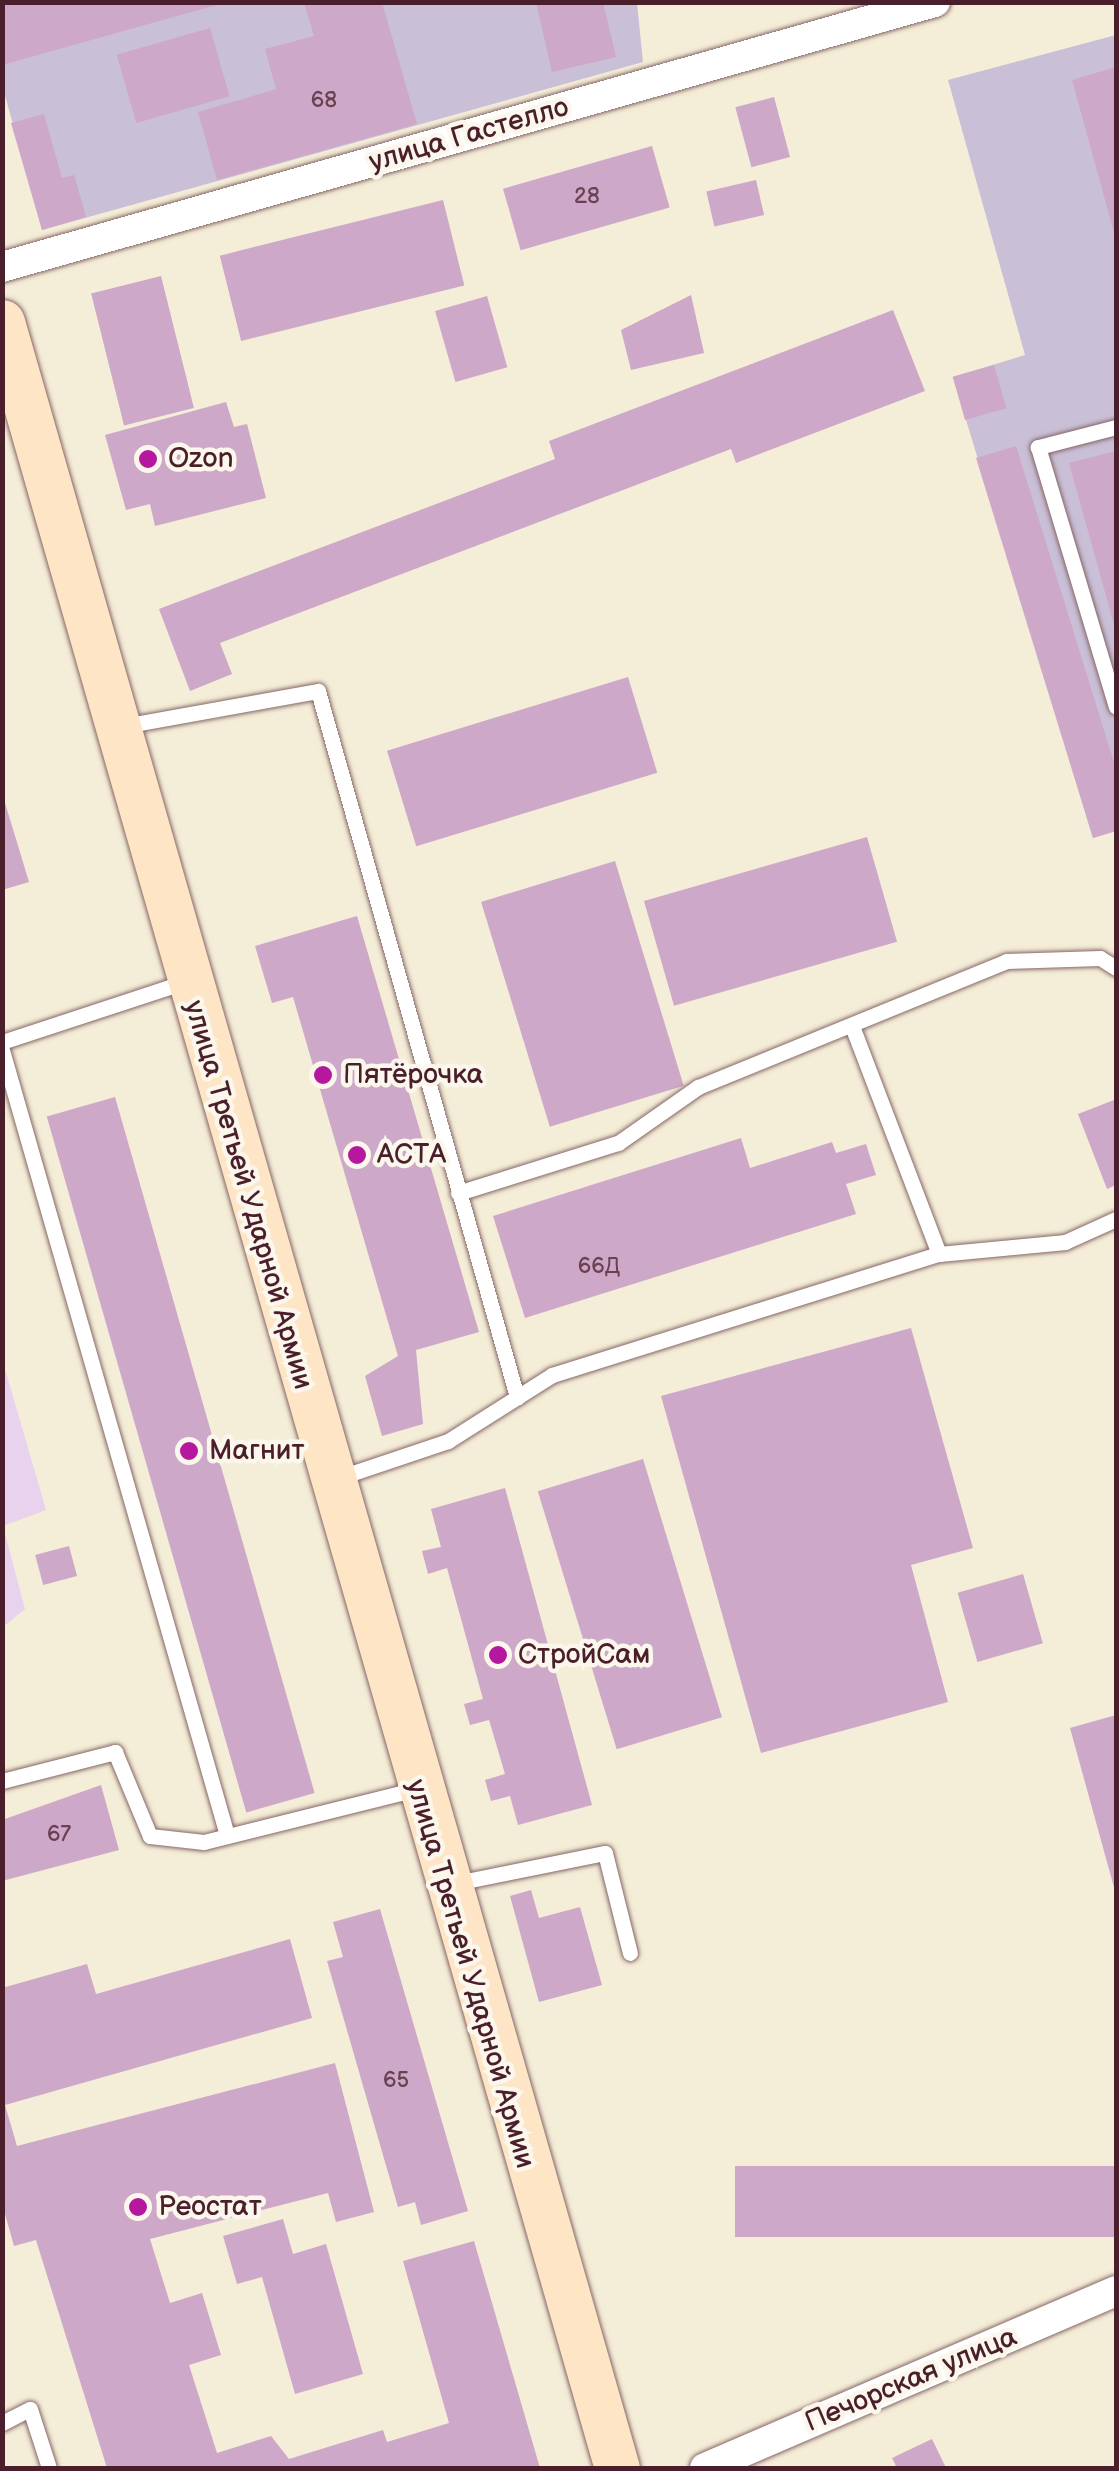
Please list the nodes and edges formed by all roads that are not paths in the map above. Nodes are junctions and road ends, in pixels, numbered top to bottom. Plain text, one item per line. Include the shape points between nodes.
1 (935, 2) edge
2 (2, 267) edge
3 (2, 322) edge
4 (1116, 428) edge
5 (1116, 707) edge
6 (116, 727) junction
7 (1116, 968) edge
8 (187, 981) junction
9 (852, 1026) junction
10 (2, 1046) edge
11 (458, 1193) junction
12 (1116, 1219) edge
13 (938, 1254) junction
14 (518, 1397) junction
15 (329, 1480) junction
16 (2, 1781) edge
17 (417, 1789) junction
18 (227, 1836) junction
19 (444, 1886) junction
20 (630, 1953) dead end
21 (1116, 2291) edge
22 (2, 2422) edge
23 (49, 2468) edge
24 (616, 2468) edge
25 (704, 2468) edge

1 - 2 street, улица Гастелло
3 - 6 main road, улица Третьей Ударной Армии
4 - 5 lane via 1038,447
6 - 8 main road, улица Третьей Ударной Армии
6 - 11 lane via 318,691
7 - 9 lane via 1100,958 1006,961
8 - 10 lane
8 - 15 main road, улица Третьей Ударной Армии
9 - 11 lane via 698,1087 618,1143
9 - 13 lane
10 - 18 lane
11 - 14 lane
12 - 13 lane via 1065,1242
13 - 14 lane via 552,1375
14 - 15 lane via 448,1441
15 - 17 main road, улица Третьей Ударной Армии
16 - 18 lane via 115,1752 150,1836
17 - 18 lane
17 - 19 main road, улица Третьей Ударной Армии
19 - 20 lane via 605,1853
19 - 24 main road, улица Третьей Ударной Армии
21 - 25 street, Печорская улица
22 - 23 lane via 30,2409

